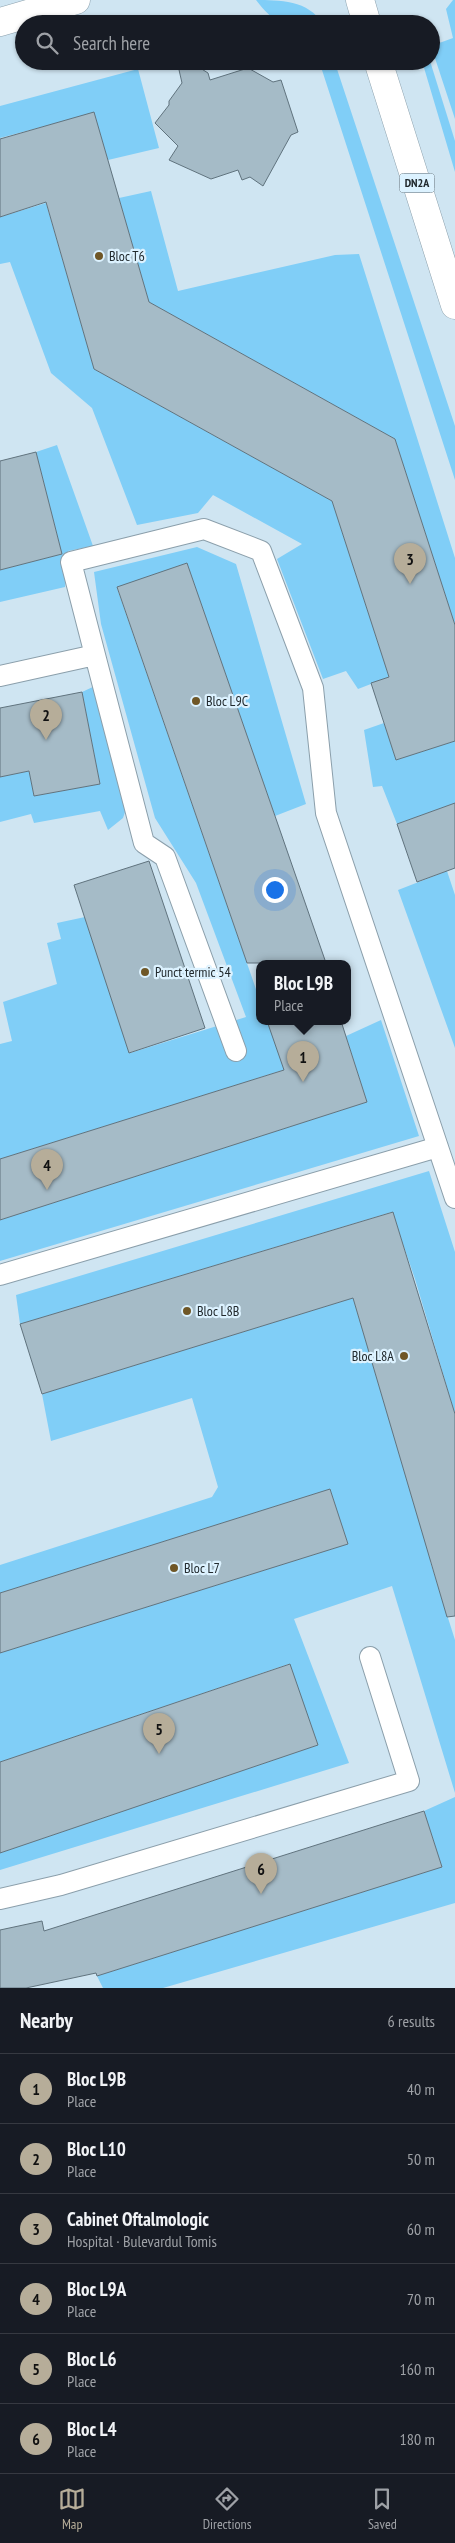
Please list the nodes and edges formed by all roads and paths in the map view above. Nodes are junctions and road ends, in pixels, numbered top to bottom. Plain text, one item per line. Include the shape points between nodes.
1 (76, 0) edge
2 (360, 0) edge
3 (24, 15) edge
4 (364, 15) edge
5 (15, 18) edge
6 (0, 22) edge
7 (381, 70) edge
8 (455, 305) edge
9 (95, 655) junction
10 (0, 676) edge
11 (236, 1051) dead end
12 (438, 1147) junction
13 (455, 1198) edge
14 (0, 1275) edge
15 (370, 1657) dead end
16 (0, 1899) edge

1 - 3 main road
2 - 4 main road
5 - 6 main road
7 - 8 main road, DN2A
9 - 10 lane
9 - 11 lane via 144,843 165,857
9 - 12 lane via 71,562 204,528 261,551 313,688 326,813
12 - 13 lane
12 - 14 lane
15 - 16 lane via 409,1781 61,1885

